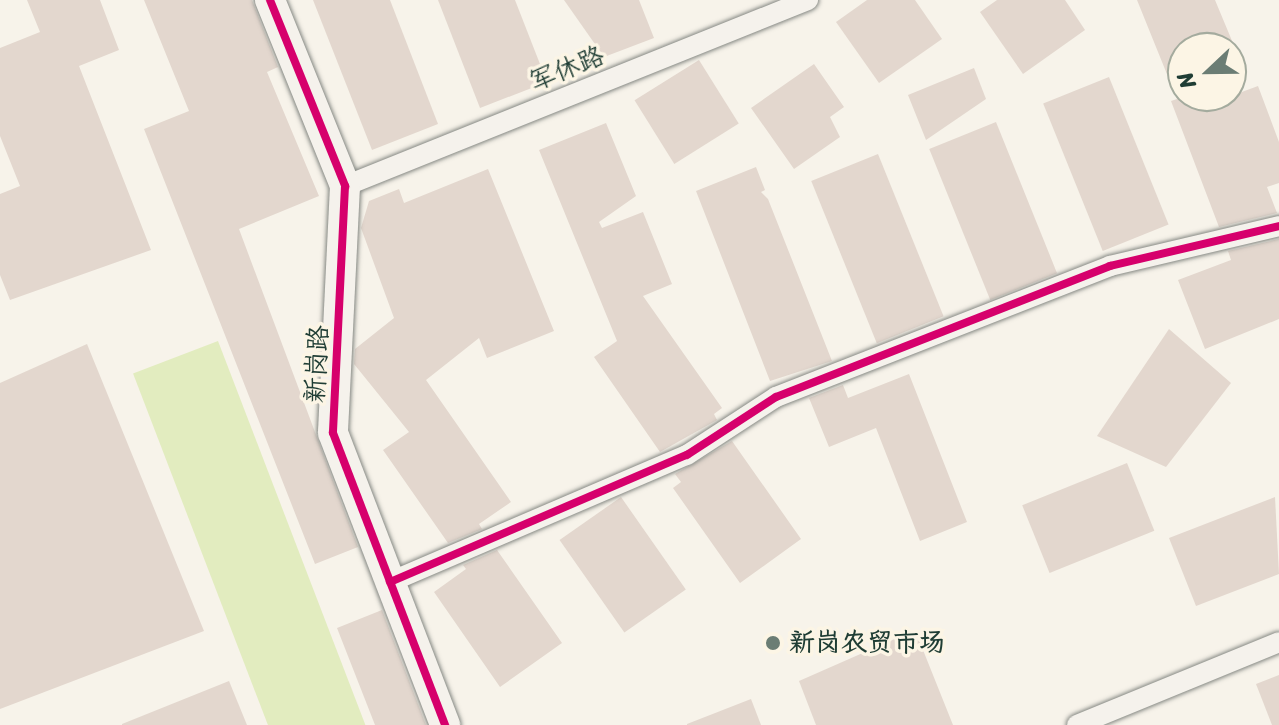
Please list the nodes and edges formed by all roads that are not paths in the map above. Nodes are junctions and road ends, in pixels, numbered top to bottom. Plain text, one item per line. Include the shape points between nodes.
1 (270, 0) edge
2 (808, 0) edge
3 (345, 186) junction
4 (1279, 226) edge
5 (390, 582) junction
6 (1279, 642) edge
7 (445, 725) edge
8 (1077, 725) edge

1 - 3 street, 新岗路
2 - 3 street, 军休路
3 - 5 street, 新岗路 via 333,433
4 - 5 street via 1110,266 776,397 687,455
5 - 7 street, 新岗路
6 - 8 street

